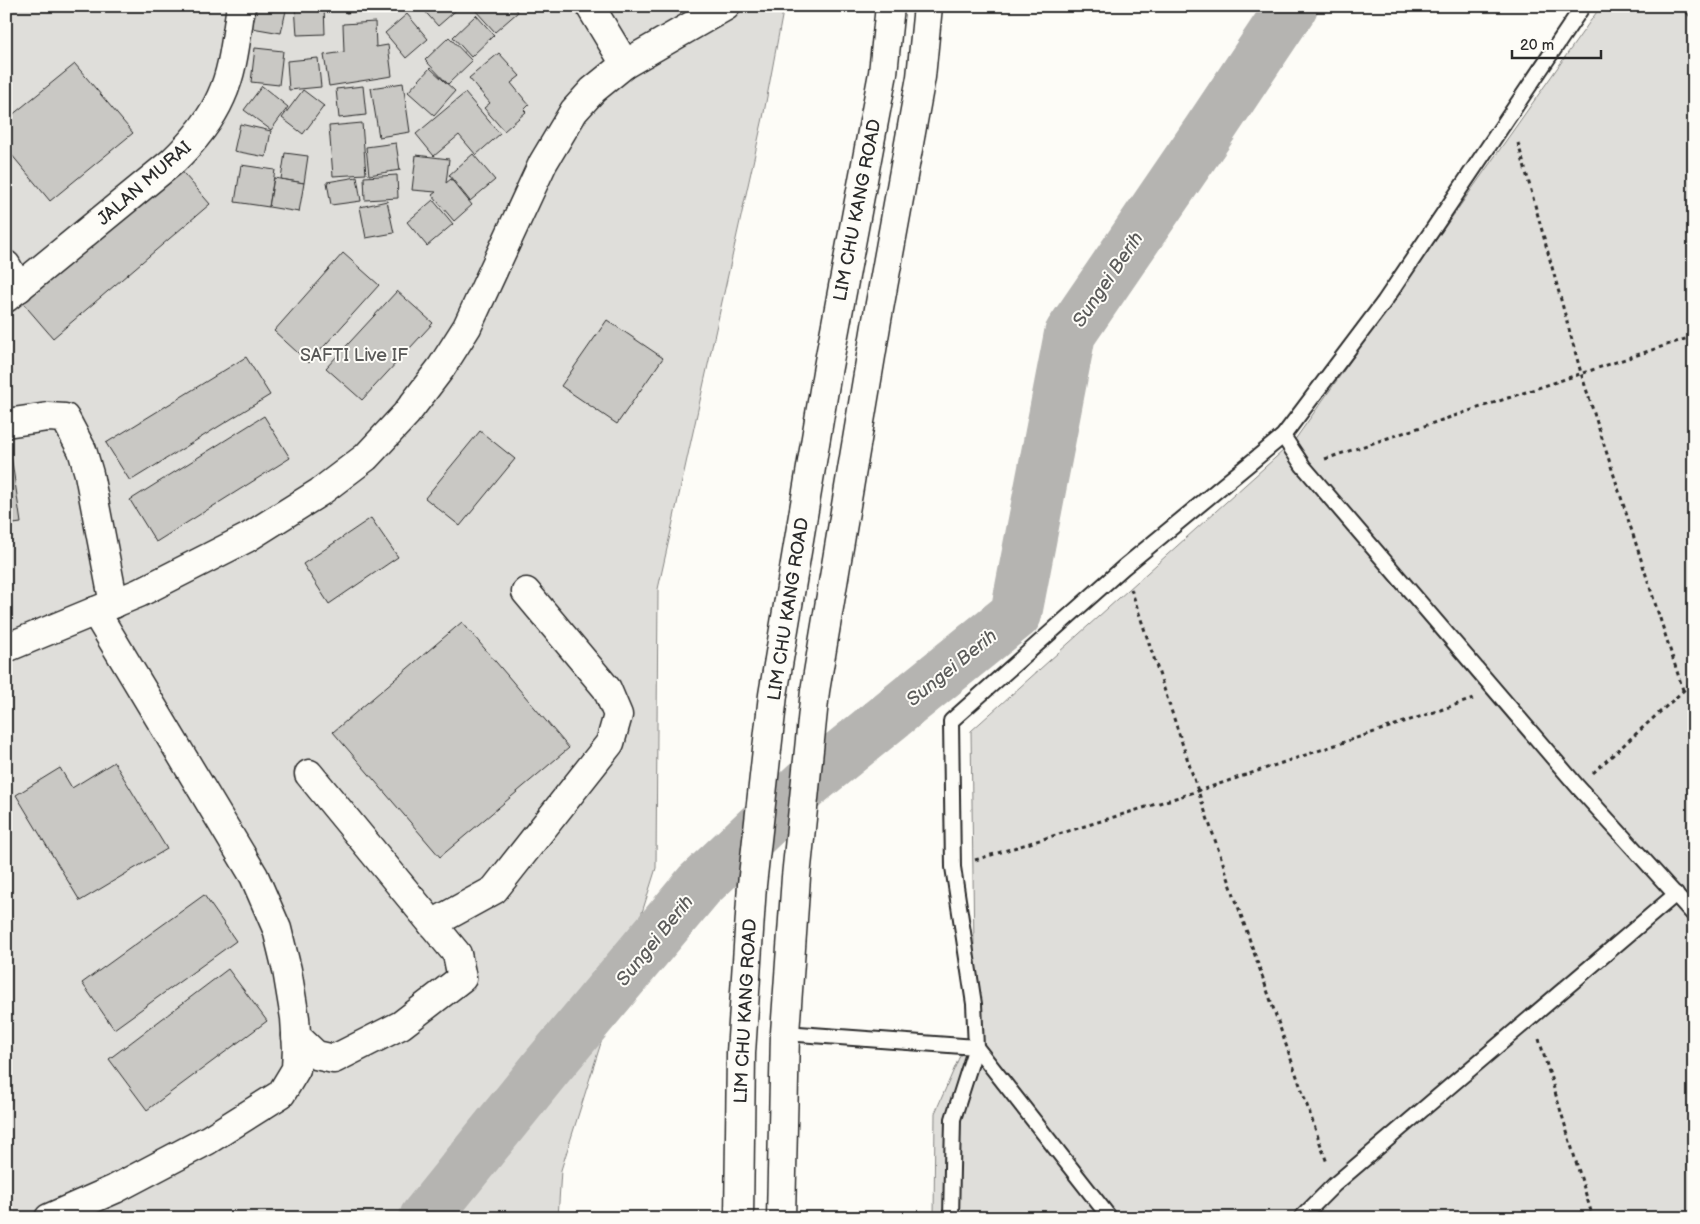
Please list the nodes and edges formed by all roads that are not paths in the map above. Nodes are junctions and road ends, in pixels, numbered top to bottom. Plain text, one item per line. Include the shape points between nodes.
1 (242, 6) edge
2 (590, 6) edge
3 (726, 6) edge
4 (890, 6) edge
5 (928, 6) edge
6 (1583, 6) edge
7 (625, 64) junction
8 (6, 265) edge
9 (13, 293) edge
10 (877, 320) junction
11 (827, 372) junction
12 (6, 423) edge
13 (1283, 436) junction
14 (526, 592) dead end
15 (104, 607) junction
16 (6, 648) edge
17 (309, 774) dead end
18 (1676, 894) junction
19 (1694, 915) edge
20 (432, 924) junction
21 (785, 1033) junction
22 (296, 1036) junction
23 (976, 1046) junction
24 (49, 1218) edge
25 (739, 1218) edge
26 (781, 1218) edge
27 (951, 1218) edge
28 (1110, 1218) edge
29 (1301, 1218) edge

1 - 9 street, JALAN MURAI via 222,97 191,144
2 - 7 street
3 - 7 street
4 - 11 street, LIM CHU KANG ROAD via 882,72
5 - 10 street via 921,77
6 - 13 lane via 1384,302
7 - 15 street via 594,90 558,136 542,162 467,327 406,414 366,457 320,492 248,538
8 - 9 street
10 - 11 street via 863,318 853,325 840,340
10 - 21 street via 815,691 796,877
11 - 25 street, LIM CHU KANG ROAD via 773,695 752,885 741,1053
12 - 15 street via 48,416 65,418 82,450 89,474
13 - 18 lane via 1303,466 1578,787
13 - 23 lane via 1124,567 951,721 953,867 974,1004
14 - 20 street via 607,689 618,715 616,724 610,743 494,890
15 - 16 street
15 - 22 street via 254,876 277,928 296,1018
17 - 20 street
18 - 19 lane
18 - 29 lane via 1334,1185
20 - 22 street via 457,954 462,978 402,1025 334,1059 316,1055
21 - 23 lane
21 - 26 street
22 - 24 street via 296,1069 281,1094 208,1140 115,1189
23 - 27 lane via 953,1119
23 - 28 lane

